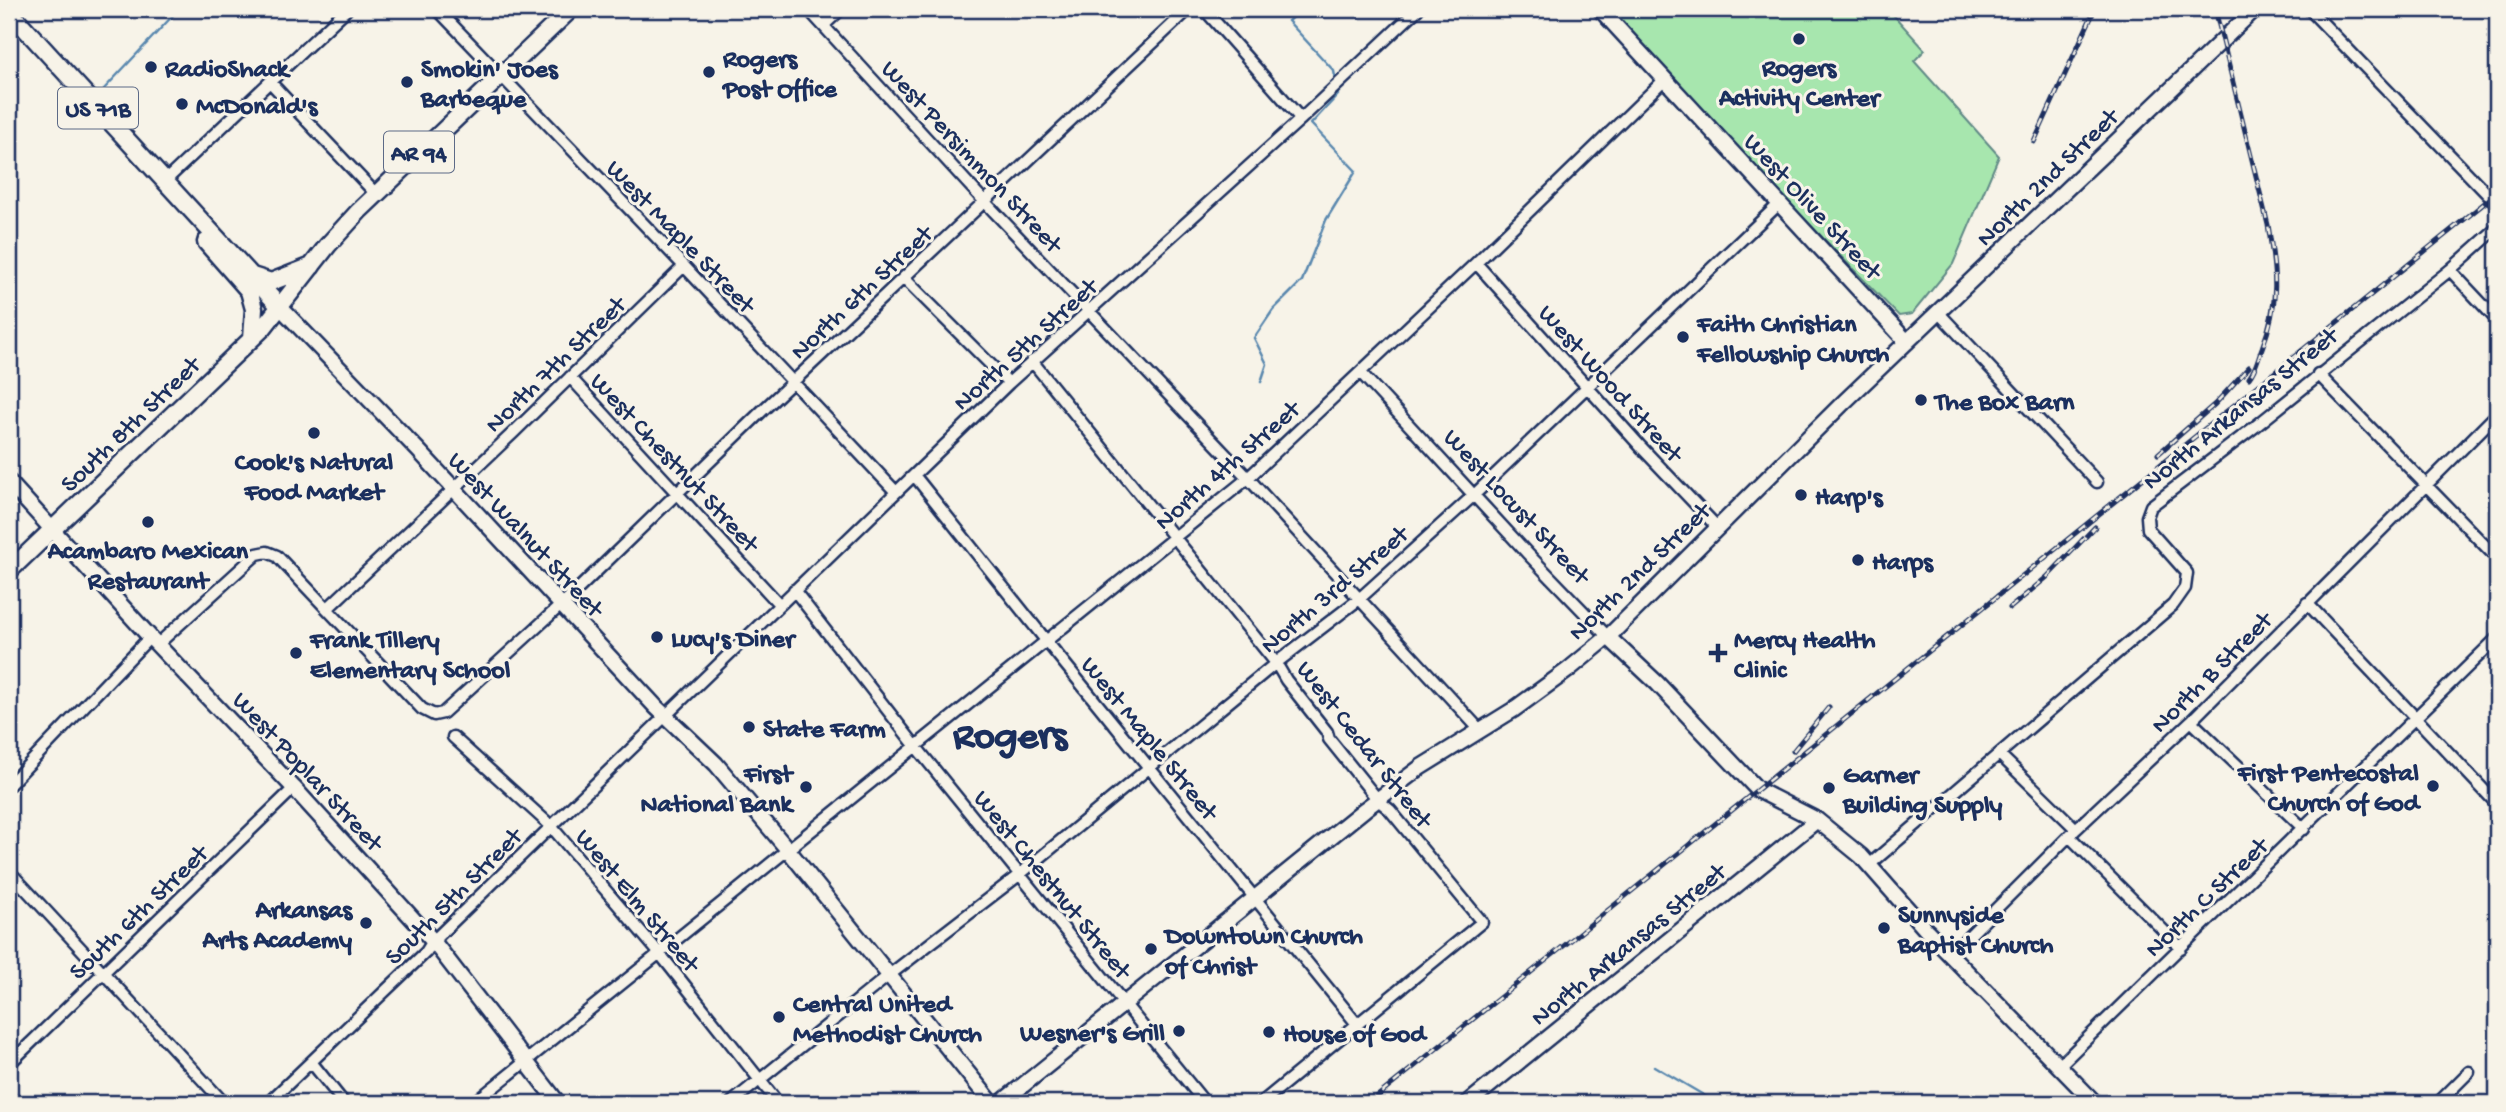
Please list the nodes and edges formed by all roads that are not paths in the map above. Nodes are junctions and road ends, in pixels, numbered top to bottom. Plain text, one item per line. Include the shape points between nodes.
1 (346, 9) edge
2 (437, 9) edge
3 (571, 9) edge
4 (808, 9) edge
5 (841, 9) edge
6 (1189, 9) edge
7 (1204, 9) edge
8 (1418, 9) edge
9 (1600, 9) edge
10 (2255, 9) edge
11 (2309, 9) edge
12 (9, 11) edge
13 (824, 25) junction
14 (500, 76) junction
15 (1665, 79) junction
16 (270, 82) junction
17 (1301, 119) junction
18 (165, 181) junction
19 (376, 194) junction
20 (985, 201) junction
21 (1780, 204) junction
22 (2497, 204) edge
23 (187, 206) junction
24 (2497, 228) edge
25 (1476, 264) junction
26 (314, 265) junction
27 (684, 266) junction
28 (2449, 270) junction
29 (252, 276) junction
30 (904, 278) junction
31 (281, 308) junction
32 (1090, 311) junction
33 (1938, 312) junction
34 (2497, 320) edge
35 (252, 338) junction
36 (1907, 342) junction
37 (1032, 361) junction
38 (1361, 373) junction
39 (2318, 374) junction
40 (570, 377) junction
41 (793, 382) junction
42 (1009, 383) junction
43 (1586, 387) junction
44 (2497, 414) edge
45 (914, 475) junction
46 (1248, 478) junction
47 (9, 482) edge
48 (2097, 482) dead end
49 (2426, 485) junction
50 (454, 489) junction
51 (677, 492) junction
52 (895, 492) junction
53 (1474, 495) junction
54 (1718, 528) junction
55 (53, 529) junction
56 (1174, 538) junction
57 (2497, 558) edge
58 (9, 571) edge
59 (794, 590) junction
60 (1358, 600) junction
61 (2307, 603) junction
62 (560, 604) junction
63 (779, 604) junction
64 (328, 608) junction
65 (1608, 637) junction
66 (2497, 638) edge
67 (153, 640) junction
68 (1046, 642) junction
69 (1276, 663) junction
70 (666, 716) junction
71 (2417, 717) junction
72 (2191, 721) junction
73 (1480, 730) junction
74 (453, 737) dead end
75 (917, 748) junction
76 (1998, 754) junction
77 (1149, 769) junction
78 (9, 785) edge
79 (294, 788) junction
80 (1378, 800) junction
81 (2497, 804) edge
82 (1817, 820) junction
83 (550, 825) junction
84 (2304, 829) junction
85 (2073, 833) junction
86 (789, 851) junction
87 (1868, 866) junction
88 (9, 871) edge
89 (1019, 875) junction
90 (1256, 898) junction
91 (433, 941) junction
92 (2181, 948) junction
93 (660, 954) junction
94 (1950, 955) junction
95 (104, 973) junction
96 (888, 976) junction
97 (1125, 1002) junction
98 (1357, 1024) junction
99 (525, 1062) junction
100 (9, 1063) edge
101 (312, 1063) junction
102 (2060, 1065) junction
103 (2469, 1072) dead end
104 (760, 1080) junction
105 (9, 1097) edge
106 (15, 1103) edge
107 (224, 1103) edge
108 (268, 1103) edge
109 (344, 1103) edge
110 (474, 1103) edge
111 (558, 1103) edge
112 (731, 1103) edge
113 (778, 1103) edge
114 (992, 1103) edge
115 (1002, 1103) edge
116 (1205, 1103) edge
117 (1261, 1103) edge
118 (1468, 1103) edge
119 (2095, 1103) edge
120 (2438, 1103) edge

1 - 16 street
2 - 14 street, West Maple Street
3 - 14 main road, AR 94
4 - 13 street, West Persimmon Street
5 - 13 street
6 - 20 street, North 6th Street
7 - 17 street
8 - 17 street, North 5th Street
9 - 15 main road, West Olive Street
10 - 33 main road, North 2nd Street
11 - 22 street
12 - 18 main road, West Walnut Street / US 71B
13 - 20 street, West Persimmon Street
14 - 19 main road, AR 94
14 - 27 street, West Maple Street
15 - 21 main road, West Olive Street
15 - 25 street, North 4th Street
16 - 18 street
16 - 19 street
17 - 32 street, North 5th Street
18 - 23 main road, West Walnut Street / US 71B
19 - 26 main road, AR 94
20 - 30 street, North 6th Street
20 - 32 street, West Persimmon Street
21 - 36 main road, West Olive Street
21 - 43 street, North 3rd Street
23 - 29 main road, West Walnut Street / US 71B
23 - 35 main road, US 71B via 202,237 249,291 254,309
24 - 28 street, North Arkansas Street
25 - 38 street, North 4th Street
25 - 43 street, West Wood Street
26 - 29 main road, AR 94 via 271,282
26 - 31 main road, AR 94
27 - 40 street, North 7th Street
27 - 41 street, West Maple Street
28 - 34 street
28 - 39 street, North Arkansas Street
29 - 31 main road, West Walnut Street / US 71B
30 - 41 street, North 6th Street
30 - 42 street
31 - 35 main road, South 8th Street
31 - 50 main road, West Walnut Street
32 - 37 street, North 5th Street
32 - 46 street, West Persimmon Street
33 - 36 main road, North 2nd Street
33 - 48 street
35 - 55 main road, South 8th Street
36 - 54 main road, North 2nd Street
37 - 42 street, North 5th Street
37 - 56 street, West Cedar Street
38 - 46 street, North 4th Street
38 - 53 street, West Locust Street
39 - 49 street
39 - 76 street, North Arkansas Street via 2151,506 2148,530 2188,573 2185,588 2173,606
40 - 50 street, North 7th Street
40 - 51 street, West Chestnut Street
41 - 51 street, North 6th Street
41 - 52 street, West Maple Street
42 - 45 street, North 5th Street
43 - 53 street, North 3rd Street
43 - 54 street, West Wood Street
44 - 49 street, North B Street
45 - 52 street, North 5th Street
45 - 68 street, West Maple Street
46 - 56 street, North 4th Street
46 - 60 street, West Persimmon Street
47 - 55 main road, West Poplar Street
49 - 57 street
49 - 61 street, North B Street
50 - 62 main road, West Walnut Street
50 - 64 street, North 7th Street
51 - 62 street, North 6th Street
51 - 63 street, West Chestnut Street
52 - 59 street, North 5th Street
53 - 60 street, North 3rd Street
53 - 65 street, West Locust Street
54 - 65 main road, North 2nd Street
55 - 58 main road, South 8th Street
55 - 67 main road, West Poplar Street
56 - 68 street, North 4th Street
56 - 69 street, West Cedar Street
59 - 63 street, North 5th Street
59 - 75 street, West Chestnut Street
60 - 69 street, North 3rd Street
60 - 73 street, West Persimmon Street
61 - 71 street
61 - 72 street, North B Street
62 - 64 street via 443,713 434,715 422,709
62 - 70 main road, West Walnut Street
63 - 70 street, North 5th Street
64 - 67 street via 277,556 267,552 257,554
65 - 73 main road, North 2nd Street
65 - 82 main road, West Locust Street via 1758,790
66 - 71 street, North C Street
67 - 78 street
67 - 79 main road, West Poplar Street
68 - 75 street, North 4th Street
68 - 77 street, West Maple Street
69 - 77 street, North 3rd Street
69 - 80 street, West Cedar Street
70 - 83 street, South 5th Street
70 - 86 main road, West Walnut Street via 716,764
71 - 81 street
71 - 84 street, North C Street
72 - 84 street
72 - 85 street, North B Street
73 - 80 main road, North 2nd Street
74 - 83 street, West Elm Street
75 - 86 street, North 4th Street
75 - 89 street, West Chestnut Street
76 - 85 street
76 - 87 street, North Arkansas Street
77 - 89 street, North 3rd Street
77 - 90 street, West Maple Street
79 - 91 main road, West Poplar Street
79 - 95 street, South 6th Street
80 - 90 main road, North 2nd Street
80 - 98 street, West Cedar Street via 1482,922
82 - 87 main road, West Locust Street
82 - 118 main road, North Arkansas Street
83 - 91 street, South 5th Street
83 - 93 street, West Elm Street
84 - 92 street, North C Street
85 - 92 street
85 - 94 street, North B Street
86 - 93 street, North 4th Street
86 - 96 main road, West Walnut Street
87 - 94 main road, West Locust Street
88 - 95 street
89 - 96 street, North 3rd Street
89 - 97 street, West Chestnut Street
90 - 97 main road, North 2nd Street
90 - 98 street, West Maple Street
91 - 99 main road, West Poplar Street
91 - 101 street, South 5th Street
92 - 102 street, North C Street
93 - 99 street, North 4th Street
93 - 104 street, West Elm Street
94 - 102 main road, West Locust Street
95 - 100 street, South 6th Street
95 - 107 street
96 - 104 street, North 3rd Street
96 - 114 main road, West Walnut Street
97 - 115 main road, North 2nd Street
97 - 116 street, West Chestnut Street
98 - 117 street
99 - 110 street, North 4th Street
99 - 111 main road, West Poplar Street
101 - 108 street, South 5th Street
101 - 109 street
102 - 119 main road, West Locust Street
103 - 120 street
104 - 112 street, North 3rd Street
104 - 113 street, West Elm Street
105 - 106 street

